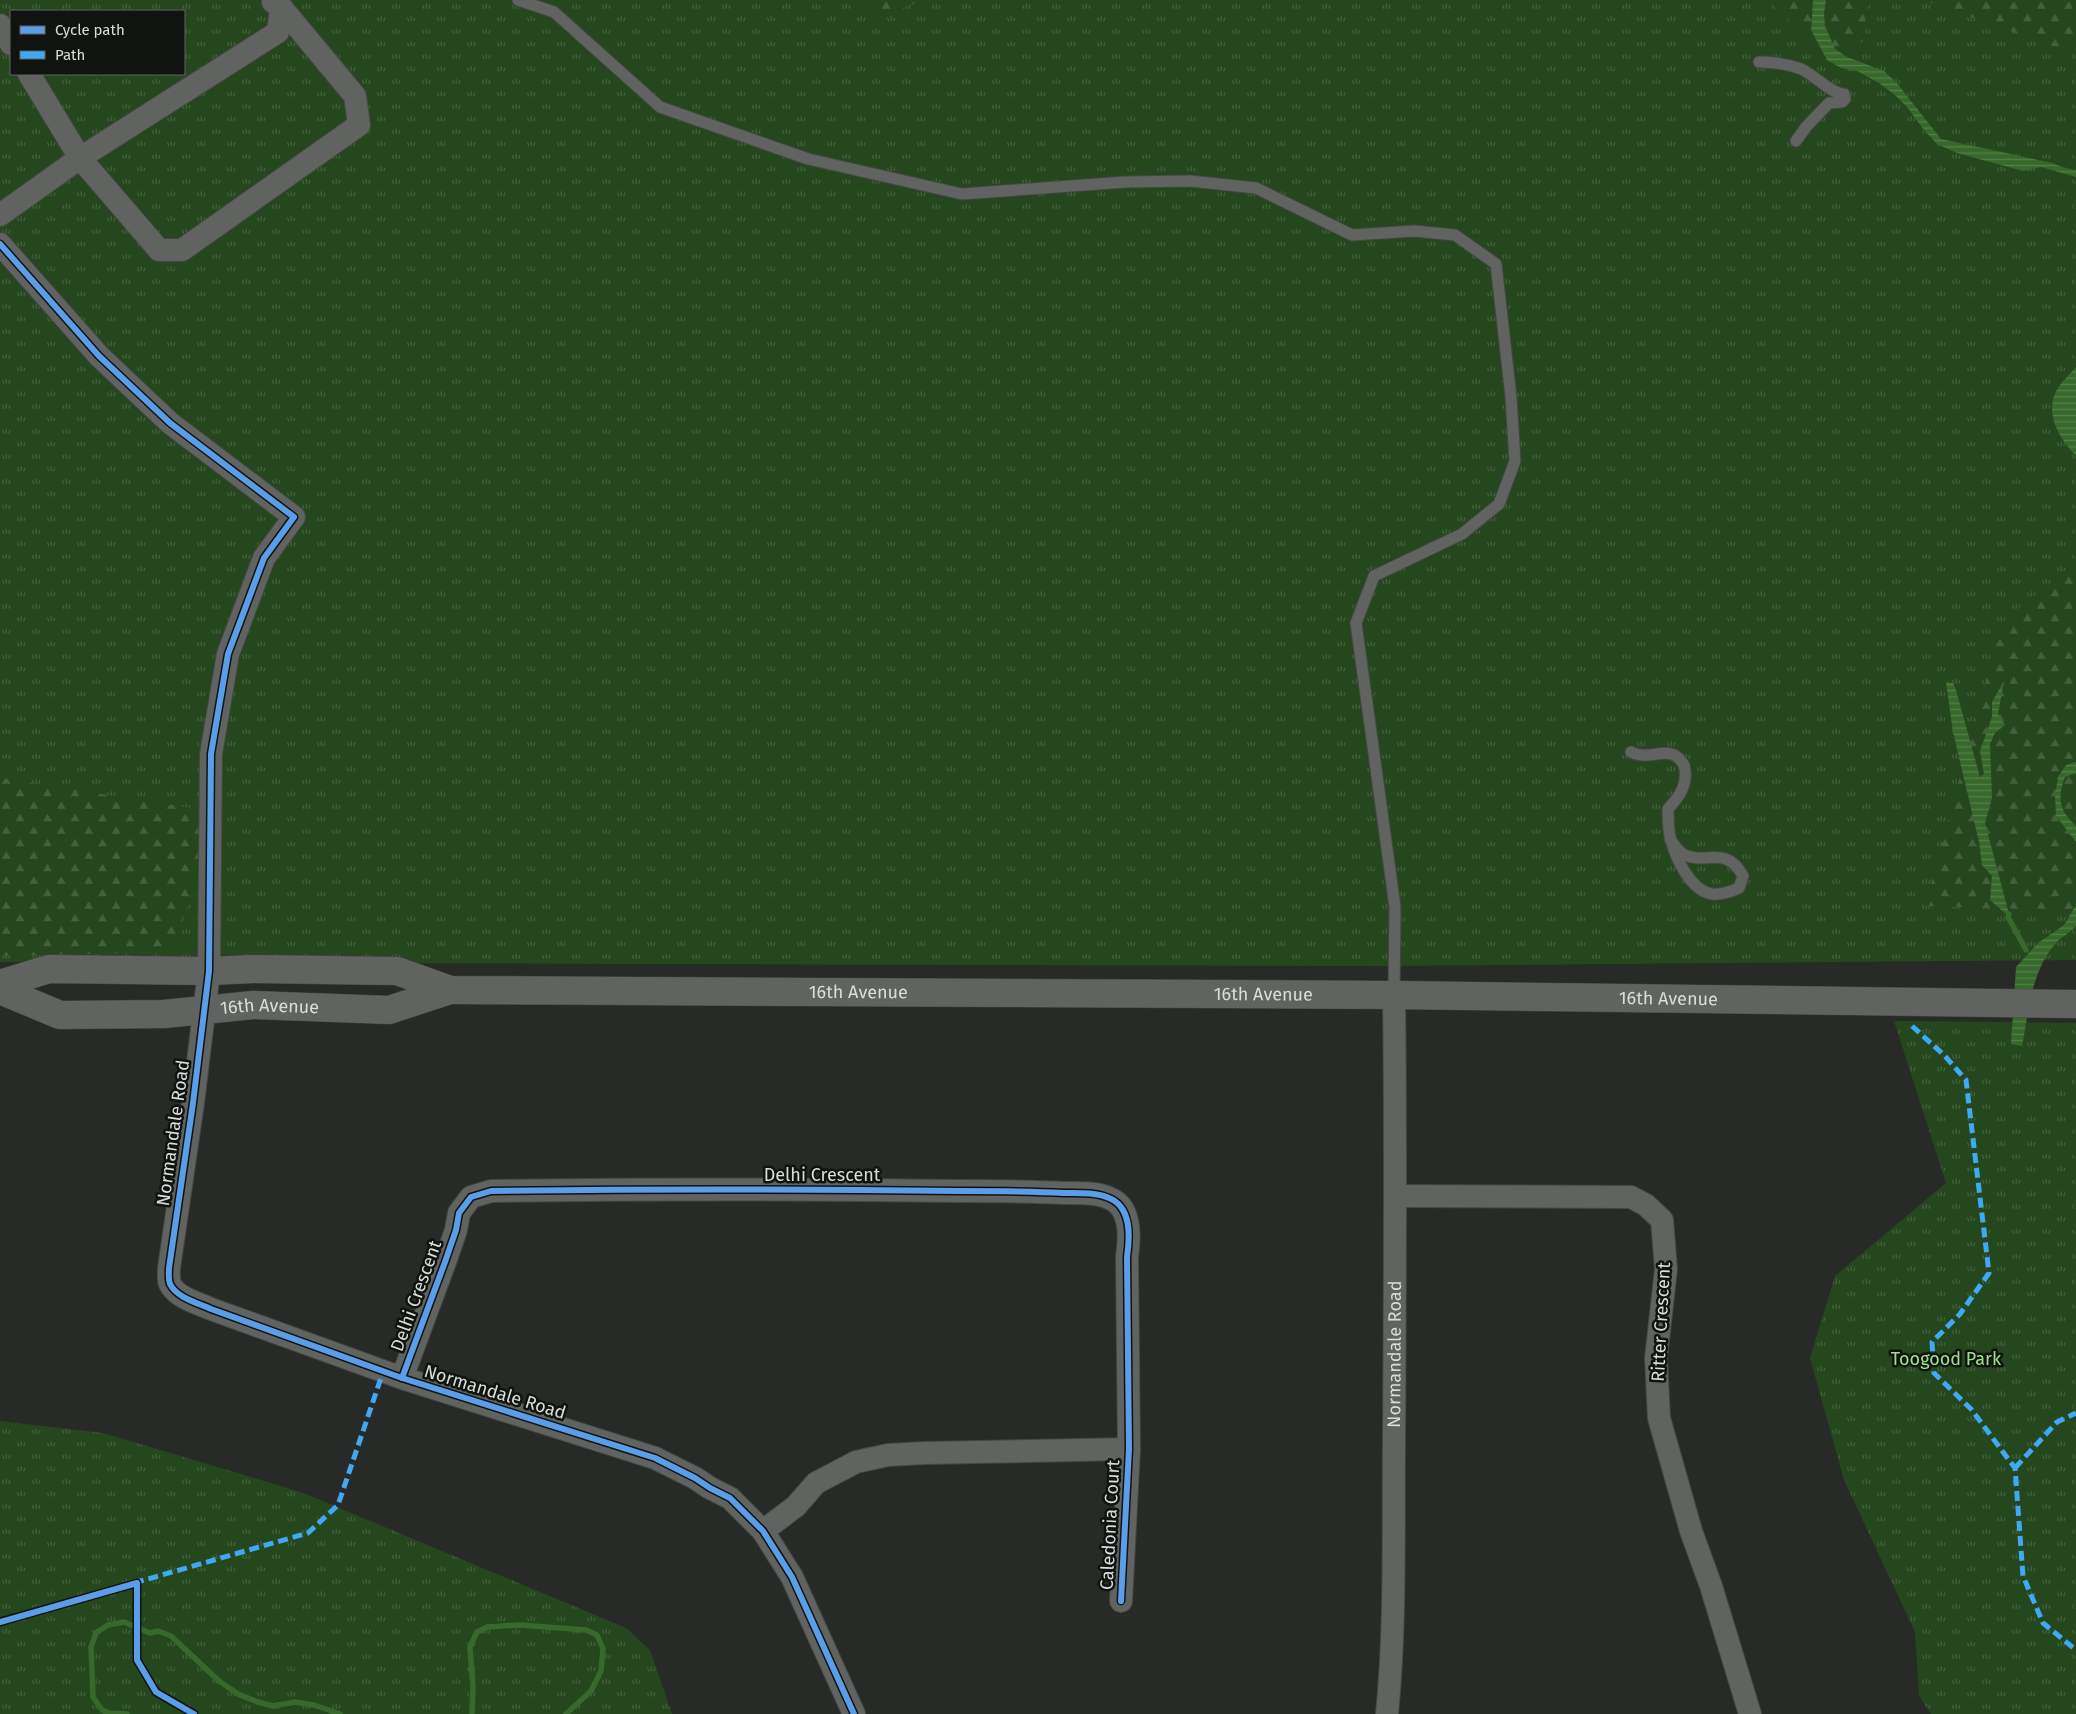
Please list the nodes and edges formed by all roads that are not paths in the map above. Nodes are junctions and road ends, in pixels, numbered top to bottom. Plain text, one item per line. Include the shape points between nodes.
1 (518, 0) edge
2 (275, 4) edge
3 (0, 25) edge
4 (10, 42) edge
5 (1759, 62) dead end
6 (30, 75) edge
7 (1796, 141) dead end
8 (80, 158) junction
9 (0, 215) edge
10 (0, 244) edge
11 (1631, 752) dead end
12 (1670, 839) junction
13 (209, 971) junction
14 (0, 984) edge
15 (0, 990) edge
16 (450, 990) junction
17 (1394, 995) junction
18 (2069, 1004) edge
19 (204, 1010) junction
20 (1396, 1196) junction
21 (402, 1378) junction
22 (1129, 1449) junction
23 (763, 1531) junction
24 (1121, 1601) dead end
25 (854, 1714) edge
26 (1387, 1714) edge
27 (1750, 1714) edge

1 - 17 lane via 554,12 660,107 808,159 962,194 1125,182 1190,181 1256,188 1352,235 1414,231 1455,236 1496,264 1515,461 1499,504 1462,534 1374,576 1356,623 1395,907
2 - 8 street via 278,32
2 - 8 street via 355,96 359,125 182,250 159,250
3 - 4 street
5 - 7 lane via 1784,64 1801,70 1838,94 1844,94 1846,99 1829,103
6 - 8 street
8 - 9 street
10 - 13 street, Normandale Road via 99,356 170,423 294,517 264,558 228,654 211,754
11 - 12 lane via 1640,757 1660,753 1675,755 1684,765 1686,782 1668,809
12 - 12 lane via 1682,854 1727,859 1738,865 1743,876 1739,888 1725,894 1711,894 1698,887 1680,863
13 - 14 main road, 16th Avenue via 49,969
13 - 16 main road, 16th Avenue via 254,968 397,971
13 - 19 street, Normandale Road
15 - 19 main road, 16th Avenue via 60,1015 164,1014
16 - 17 main road, 16th Avenue
16 - 19 main road, 16th Avenue via 390,1010 253,1005
17 - 18 main road, 16th Avenue
17 - 20 street, Normandale Road
19 - 21 street, Normandale Road via 169,1268 170,1283 185,1297 211,1309
20 - 26 street, Normandale Road via 1393,1592
20 - 27 street, Ritter Crescent via 1632,1197 1662,1220 1666,1269 1656,1358 1659,1418 1691,1531
21 - 22 street, Delhi Crescent via 451,1246 459,1213 471,1197 490,1192 739,1190 1090,1194 1109,1198 1123,1208 1128,1222
21 - 23 street, Normandale Road via 655,1458 730,1498
22 - 23 street via 925,1453 888,1455 856,1462 816,1484 796,1506
22 - 24 street, Caledonia Court
23 - 25 street, Normandale Road via 792,1577

